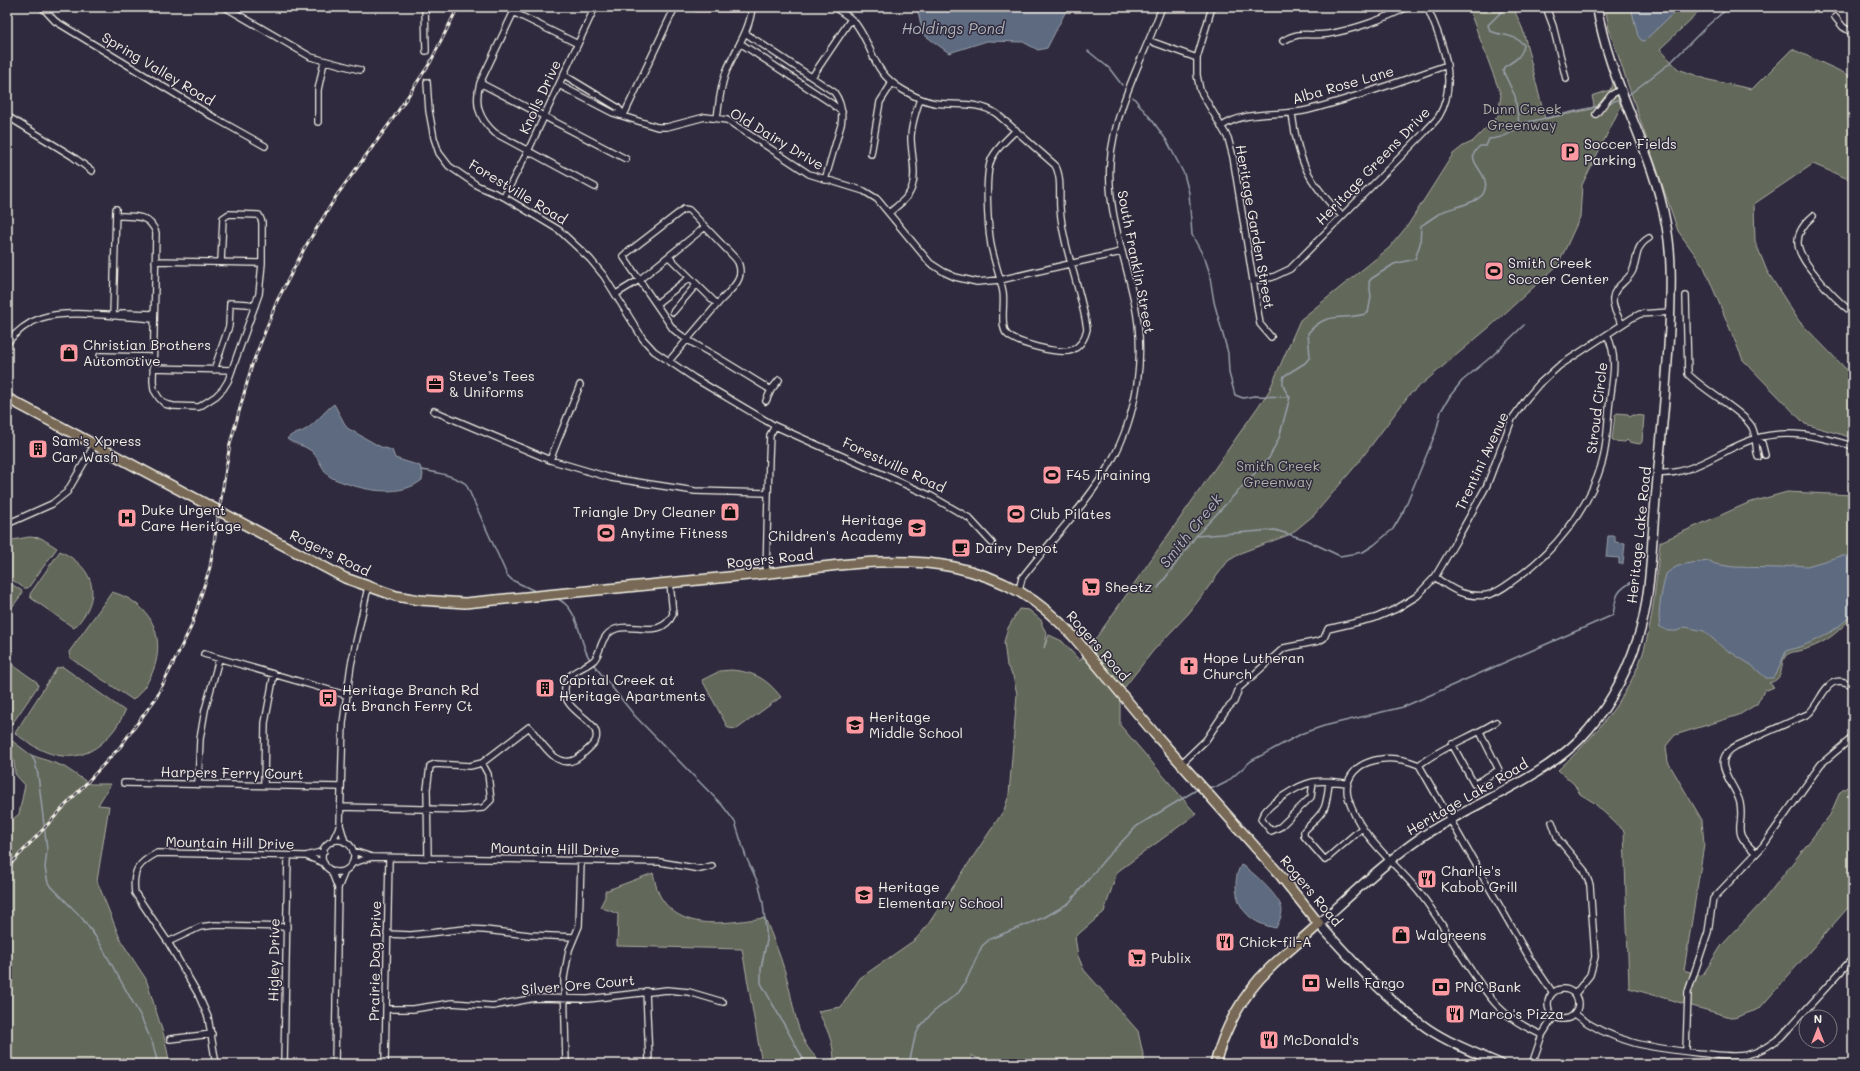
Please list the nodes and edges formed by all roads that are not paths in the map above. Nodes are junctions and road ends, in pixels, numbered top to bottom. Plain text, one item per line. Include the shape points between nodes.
1 (42, 7) edge
2 (225, 7) edge
3 (425, 7) edge
4 (595, 7) edge
5 (675, 7) edge
6 (834, 7) edge
7 (1162, 7) edge
8 (1212, 7) edge
9 (1407, 7) edge
10 (1427, 7) edge
11 (1546, 7) edge
12 (1597, 7) edge
13 (697, 8) dead end
14 (752, 8) edge
15 (514, 10) edge
16 (1835, 17) dead end
17 (851, 20) junction
18 (1853, 32) edge
19 (745, 33) junction
20 (1150, 41) junction
21 (1283, 41) dead end
22 (740, 43) junction
23 (578, 44) junction
24 (426, 51) dead end
25 (1197, 58) junction
26 (324, 62) junction
27 (1447, 65) junction
28 (360, 70) dead end
29 (564, 75) junction
30 (812, 77) junction
31 (1566, 79) dead end
32 (427, 82) dead end
33 (480, 83) junction
34 (892, 83) junction
35 (559, 85) junction
36 (1621, 89) junction
37 (920, 99) junction
38 (842, 112) junction
39 (1292, 113) junction
40 (1596, 114) dead end
41 (624, 115) junction
42 (7, 116) edge
43 (544, 116) junction
44 (717, 118) junction
45 (318, 122) dead end
46 (1222, 127) junction
47 (1016, 130) junction
48 (265, 146) dead end
49 (528, 151) junction
50 (871, 154) dead end
51 (626, 159) dead end
52 (92, 171) dead end
53 (825, 180) junction
54 (596, 187) dead end
55 (504, 197) junction
56 (116, 209) dead end
57 (890, 212) junction
58 (116, 216) junction
59 (1342, 216) junction
60 (1813, 216) dead end
61 (705, 227) junction
62 (1648, 238) dead end
63 (1121, 252) junction
64 (669, 257) junction
65 (155, 261) junction
66 (222, 262) junction
67 (262, 264) junction
68 (1071, 264) junction
69 (689, 278) junction
70 (639, 280) junction
71 (1000, 280) junction
72 (1253, 281) junction
73 (696, 285) junction
74 (616, 294) junction
75 (1686, 296) dead end
76 (656, 304) junction
77 (717, 304) junction
78 (255, 306) junction
79 (672, 312) dead end
80 (1670, 312) junction
81 (1853, 313) edge
82 (116, 316) junction
83 (154, 317) junction
84 (1622, 324) junction
85 (1607, 335) junction
86 (1271, 337) dead end
87 (687, 340) junction
88 (7, 343) edge
89 (100, 356) dead end
90 (153, 357) junction
91 (669, 361) junction
92 (153, 368) junction
93 (214, 370) junction
94 (232, 370) junction
95 (779, 380) dead end
96 (580, 385) dead end
97 (771, 390) junction
98 (7, 398) edge
99 (766, 401) dead end
100 (434, 412) dead end
101 (775, 426) junction
102 (1756, 438) junction
103 (95, 444) junction
104 (1853, 446) edge
105 (1765, 455) dead end
106 (1758, 457) dead end
107 (550, 460) junction
108 (1658, 473) junction
109 (767, 493) junction
110 (7, 524) edge
111 (992, 543) dead end
112 (766, 574) junction
113 (1435, 577) junction
114 (670, 583) junction
115 (368, 587) junction
116 (1019, 590) junction
117 (204, 654) dead end
118 (220, 659) junction
119 (274, 674) junction
120 (1853, 686) edge
121 (346, 695) junction
122 (1496, 722) dead end
123 (1480, 732) junction
124 (1853, 737) edge
125 (1452, 744) junction
126 (482, 763) junction
127 (1181, 764) junction
128 (1419, 765) junction
129 (1313, 782) junction
130 (1329, 782) junction
131 (124, 783) dead end
132 (1347, 783) junction
133 (198, 785) junction
134 (264, 785) junction
135 (341, 787) junction
136 (340, 807) junction
137 (428, 809) junction
138 (1450, 820) junction
139 (1552, 822) dead end
140 (340, 825) junction
141 (1362, 828) junction
142 (332, 842) junction
143 (345, 842) junction
144 (324, 851) junction
145 (353, 851) junction
146 (1756, 853) junction
147 (288, 856) junction
148 (306, 856) junction
149 (372, 858) junction
150 (389, 858) junction
151 (428, 858) junction
152 (1390, 860) junction
153 (580, 861) junction
154 (324, 863) junction
155 (353, 863) junction
156 (712, 866) dead end
157 (331, 870) junction
158 (345, 871) junction
159 (338, 888) junction
160 (1319, 924) junction
161 (287, 927) junction
162 (387, 934) junction
163 (574, 937) junction
164 (168, 942) junction
165 (1853, 958) edge
166 (646, 991) junction
167 (1553, 993) junction
168 (1574, 994) junction
169 (565, 998) junction
170 (723, 1002) dead end
171 (386, 1009) junction
172 (1575, 1014) junction
173 (1554, 1016) junction
174 (212, 1034) junction
175 (1542, 1035) junction
176 (170, 1039) dead end
177 (1686, 1051) junction
178 (216, 1064) edge
179 (284, 1064) edge
180 (335, 1064) edge
181 (385, 1064) edge
182 (566, 1064) edge
183 (647, 1064) edge
184 (1215, 1064) edge
185 (1501, 1064) edge
186 (1532, 1064) edge

1 - 48 street, Spring Valley Road via 55,21
2 - 26 street via 295,50
3 - 24 street
4 - 23 street, Knolls Drive
5 - 41 street
6 - 17 street
7 - 20 street, South Franklin Street
8 - 25 street, Heritage Garden Street
9 - 21 street via 1351,28 1327,34 1294,35
10 - 27 street, Heritage Greens Drive
11 - 31 street
12 - 36 main road, Heritage Lake Road via 1605,45
13 - 14 street
14 - 19 street
15 - 23 street
15 - 33 street
16 - 18 street via 1843,27
17 - 30 street
17 - 34 street via 860,30 879,69
19 - 22 street
19 - 30 street
20 - 25 street
20 - 63 street, South Franklin Street via 1128,91 1112,149 1112,213
22 - 38 street
22 - 44 street via 725,75
23 - 29 street, Knolls Drive
25 - 46 street, Heritage Garden Street via 1200,90
26 - 28 street
26 - 45 street via 318,90
27 - 39 street, Alba Rose Lane via 1353,97
27 - 59 street, Heritage Greens Drive via 1448,90 1438,116
29 - 35 street, Knolls Drive
29 - 41 street, Old Dairy Drive via 617,107
30 - 38 street via 834,92 840,101
32 - 55 street, Forestville Road via 429,111 439,153 449,166 466,179
33 - 43 street
33 - 49 street via 478,110 487,126
34 - 37 street
34 - 50 street via 880,102
35 - 41 street, Old Dairy Drive via 613,113
35 - 43 street, Knolls Drive
36 - 40 street via 1611,95
36 - 80 main road, Heritage Lake Road via 1661,198 1670,256
37 - 47 street via 988,108
37 - 57 street via 911,136 913,187 907,197
38 - 53 street via 841,126
39 - 46 street, Alba Rose Lane via 1238,119
39 - 59 street via 1298,151 1309,177
41 - 44 street, Old Dairy Drive via 657,127 667,127 705,117
42 - 52 street
43 - 49 street, Knolls Drive
43 - 51 street
44 - 53 street, Old Dairy Drive via 735,124 809,174
46 - 72 street, Heritage Garden Street via 1233,157
47 - 68 street via 1058,171 1063,230
47 - 71 street via 992,157 988,169 990,239
49 - 54 street
49 - 55 street, Knolls Drive
53 - 57 street, Old Dairy Drive via 864,191
55 - 74 street, Forestville Road via 559,230 590,259
56 - 58 street
57 - 71 street, Old Dairy Drive via 917,248 944,272 969,281
58 - 65 street via 141,217 151,223 156,233
58 - 82 street
59 - 72 street, Heritage Greens Drive via 1290,269 1273,277
60 - 81 street via 1806,222 1798,237 1799,251 1832,297
61 - 64 street
61 - 70 street via 689,210 678,212 624,256
61 - 77 street via 739,262 738,280
62 - 84 street via 1638,248 1633,271 1614,294 1614,308
63 - 68 street, Old Dairy Drive
63 - 116 street, South Franklin Street via 1134,300 1139,345 1138,380 1128,422 1101,478 1022,578
64 - 69 street
64 - 70 street
65 - 66 street
65 - 83 street
66 - 67 street
66 - 67 street via 223,218 229,214 256,214 262,218
67 - 78 street
68 - 71 street, Old Dairy Drive
68 - 71 street via 1087,329 1085,337 1072,350 1046,348 1016,341 1007,335 1003,328 1004,305
69 - 73 street
69 - 76 street
70 - 74 street
70 - 76 street
72 - 86 street, Heritage Garden Street via 1260,324
73 - 77 street
73 - 79 street
74 - 91 street, Forestville Road via 644,339 654,351
75 - 102 street via 1688,374 1749,423
76 - 87 street via 673,329
77 - 87 street
78 - 93 street via 230,303 229,326
78 - 94 street
80 - 84 street, Trentini Avenue via 1640,314
80 - 108 main road, Heritage Lake Road via 1669,355
82 - 83 street via 123,313
82 - 88 street via 64,315 41,318 18,330
83 - 90 street
84 - 85 street, Trentini Avenue
85 - 113 street, Trentini Avenue via 1559,366 1539,384 1512,419 1487,484
85 - 113 street, Stroud Circle via 1615,361 1606,447 1597,478 1580,512 1539,561 1501,590 1489,594 1466,595 1456,592
87 - 91 street
87 - 97 street
89 - 90 street
90 - 92 street
91 - 101 street, Forestville Road
92 - 93 street
92 - 94 street via 154,390 165,404 199,407 216,396 228,381
93 - 94 street
95 - 97 street
96 - 107 street
97 - 99 street
98 - 103 main road, Rogers Road
100 - 107 street
101 - 109 street via 770,435
101 - 111 street, Forestville Road via 931,496 969,518
102 - 104 street via 1799,433
102 - 105 street via 1762,443
102 - 106 street
102 - 108 street via 1686,470 1670,474
103 - 110 street via 67,492 52,504
103 - 115 main road, Rogers Road via 345,578
107 - 109 street via 583,471 637,483 695,491
108 - 138 main road, Heritage Lake Road via 1643,620 1617,686 1590,727 1568,750 1532,775
109 - 112 street
112 - 114 main road, Rogers Road
112 - 116 main road, Rogers Road via 910,561 973,572
113 - 127 street, Trentini Avenue via 1417,596 1396,609 1375,618 1328,629 1324,638 1319,641 1284,648 1239,688 1234,702 1206,740
114 - 115 main road, Rogers Road via 465,602 419,600
114 - 126 street via 673,614 665,625 659,629 613,630 606,635 593,660 572,672 567,680 565,696 571,706 594,726 596,732 594,742 578,758 572,762 559,760 551,754 530,727
115 - 121 street
116 - 127 main road, Rogers Road via 1061,623
117 - 118 street
118 - 119 street
118 - 133 street via 205,710 200,739
119 - 121 street
119 - 134 street via 265,724
120 - 146 street via 1841,682 1831,684 1825,688 1808,714 1736,746 1726,754 1724,770 1740,803 1740,833 1744,842
121 - 135 street
122 - 123 street
123 - 125 street
123 - 125 street via 1499,770 1474,784
124 - 146 street via 1818,767
125 - 128 street via 1435,752
126 - 137 street via 470,766 430,766
126 - 137 street via 489,779 491,800 483,808
127 - 160 main road, Rogers Road via 1280,875
128 - 132 street via 1397,758 1370,762 1352,773
128 - 138 street
129 - 129 street via 1296,788 1263,812 1261,819 1271,831 1280,827 1311,797
129 - 130 street
130 - 132 street
130 - 141 street via 1326,806 1304,831 1304,836 1325,860
131 - 133 street, Harpers Ferry Court
132 - 141 street via 1347,796
133 - 134 street, Harpers Ferry Court
134 - 135 street, Harpers Ferry Court
135 - 136 street
136 - 137 street
136 - 140 street
137 - 151 street
138 - 152 main road, Heritage Lake Road
138 - 167 street via 1534,965
139 - 168 street via 1558,839 1584,870 1590,885 1595,957 1590,975
140 - 142 street
140 - 143 street
141 - 152 street
142 - 143 street
142 - 144 street
143 - 145 street
144 - 148 street, Mountain Hill Drive
144 - 154 street
145 - 149 street, Mountain Hill Drive
145 - 155 street
146 - 177 street via 1712,901 1709,930 1688,992
147 - 148 street, Mountain Hill Drive
147 - 161 street, Higley Drive
147 - 164 street, Mountain Hill Drive via 157,853 144,860 136,870 133,882 135,893
148 - 154 street, Mountain Hill Drive
149 - 150 street, Mountain Hill Drive
149 - 155 street, Mountain Hill Drive
150 - 151 street, Mountain Hill Drive
150 - 162 street, Prairie Dog Drive
151 - 153 street, Mountain Hill Drive
152 - 160 main road, Heritage Lake Road
152 - 175 street via 1422,896 1496,1004 1517,1022
153 - 156 street, Mountain Hill Drive via 660,862 700,870
153 - 163 street via 579,926
154 - 157 street
155 - 158 street
157 - 158 street
157 - 159 street
158 - 159 street
159 - 180 street
160 - 184 main road via 1268,970 1252,989 1238,1009 1220,1044
160 - 185 main road, Rogers Road via 1367,977 1402,1010 1455,1044
161 - 164 street via 215,925 200,927
161 - 179 street, Higley Drive
162 - 163 street via 411,935 465,929
162 - 171 street, Prairie Dog Drive
163 - 169 street via 564,978
164 - 174 street, Mountain Hill Drive via 198,994
165 - 177 street via 1784,1034 1769,1046 1738,1056
166 - 169 street, Silver Ore Court via 611,997
166 - 170 street, Silver Ore Court via 689,992
166 - 183 street via 649,1060
167 - 168 street via 1566,989
167 - 173 street via 1548,1004
168 - 172 street via 1579,1004
169 - 171 street, Silver Ore Court via 534,998 493,1006 452,1003 413,1009
169 - 182 street
171 - 181 street, Prairie Dog Drive
172 - 173 street via 1562,1020
172 - 177 street via 1606,1034 1621,1040 1637,1045
173 - 175 street
174 - 176 street
174 - 178 street, Mountain Hill Drive
175 - 186 street

